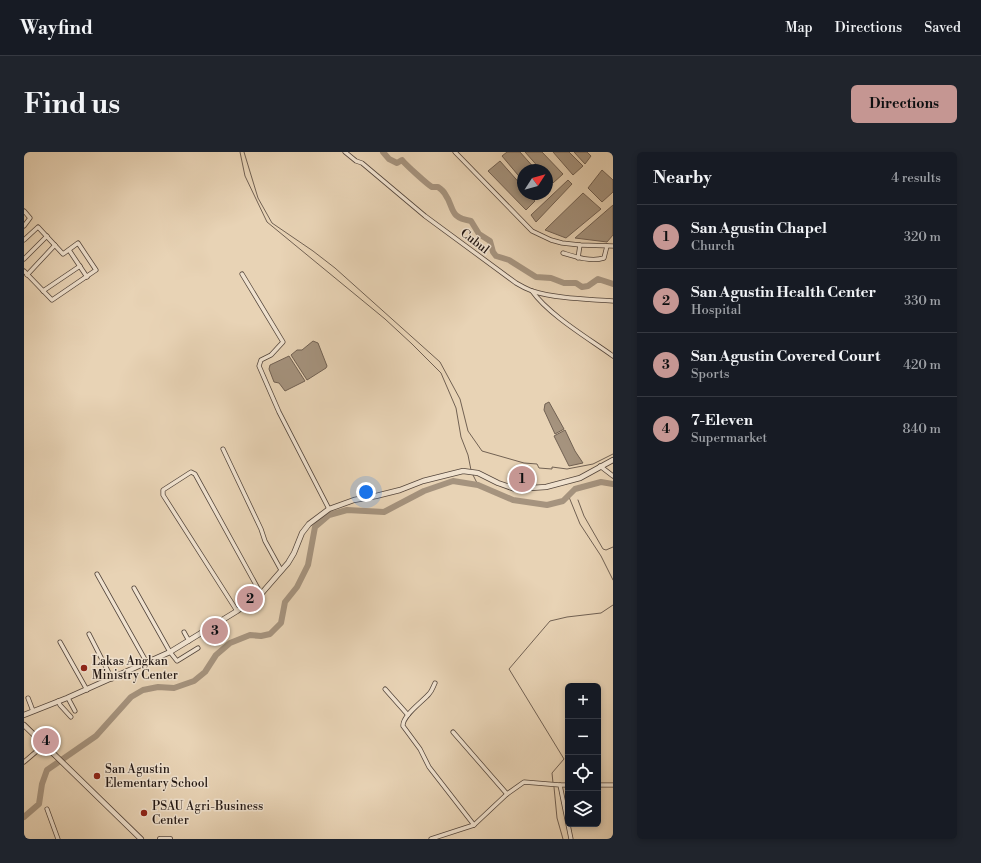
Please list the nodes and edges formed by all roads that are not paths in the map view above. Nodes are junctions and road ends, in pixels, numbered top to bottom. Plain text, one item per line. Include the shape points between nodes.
1 (345, 152) edge
2 (455, 152) edge
3 (24, 211) edge
4 (24, 226) edge
5 (47, 236) junction
6 (24, 240) edge
7 (580, 245) junction
8 (55, 246) junction
9 (607, 246) junction
10 (613, 246) edge
11 (70, 250) junction
12 (563, 253) dead end
13 (578, 258) junction
14 (24, 259) edge
15 (80, 266) junction
16 (24, 271) edge
17 (242, 274) dead end
18 (27, 275) junction
19 (87, 277) junction
20 (42, 290) junction
21 (532, 291) junction
22 (613, 301) edge
23 (613, 356) edge
24 (223, 449) dead end
25 (613, 460) edge
26 (600, 466) junction
27 (613, 476) edge
28 (329, 509) junction
29 (281, 570) junction
30 (97, 574) dead end
31 (134, 588) dead end
32 (261, 594) junction
33 (237, 611) junction
34 (184, 632) dead end
35 (89, 634) dead end
36 (189, 641) junction
37 (60, 642) dead end
38 (198, 648) dead end
39 (170, 652) junction
40 (147, 663) junction
41 (112, 679) junction
42 (435, 683) dead end
43 (385, 689) dead end
44 (87, 690) junction
45 (28, 698) dead end
46 (68, 698) junction
47 (58, 702) junction
48 (33, 711) junction
49 (74, 711) dead end
50 (24, 715) edge
51 (408, 715) junction
52 (71, 716) dead end
53 (24, 725) edge
54 (453, 732) dead end
55 (44, 745) junction
56 (24, 762) edge
57 (558, 784) junction
58 (565, 785) edge
59 (601, 785) edge
60 (613, 785) edge
61 (507, 794) junction
62 (47, 809) dead end
63 (474, 825) junction
64 (58, 839) edge
65 (141, 839) edge
66 (160, 839) edge
67 (170, 839) edge
68 (432, 839) edge
69 (571, 839) edge

1 - 21 street, Cubul via 369,168 425,216 481,258
2 - 7 street via 532,231 551,240
3 - 4 street via 30,218
5 - 6 street via 38,227
5 - 8 street
5 - 14 street
7 - 9 street
7 - 13 street
8 - 11 street via 63,254
8 - 18 street
9 - 10 street
9 - 13 street via 604,258
11 - 15 street
11 - 19 street via 80,244 96,269
12 - 13 street
15 - 19 street
15 - 20 street
16 - 18 street
17 - 28 street via 283,342 271,355 261,360 259,366 279,412
18 - 20 street
19 - 20 street via 53,300
21 - 22 street, Cubul via 563,297
21 - 23 street via 559,318
24 - 29 street
25 - 26 street
26 - 27 street
26 - 28 street via 580,478 546,487 520,489 498,483 478,473 463,471
28 - 29 street via 309,524 302,533 294,553
29 - 32 street
30 - 40 street
31 - 39 street
32 - 33 street
32 - 33 street via 195,474 191,472 163,490 163,495
33 - 36 street
34 - 36 street
35 - 41 street
36 - 39 street
37 - 44 street
38 - 39 street via 177,662
39 - 40 street
40 - 41 street
41 - 44 street
42 - 51 street via 430,694
43 - 51 street
44 - 46 street
45 - 48 street
46 - 47 street
46 - 49 street
47 - 48 street
47 - 52 street
48 - 50 street
51 - 63 street via 403,726
53 - 55 street
54 - 61 street
55 - 56 street
55 - 65 street
57 - 58 street
57 - 61 street via 524,782
57 - 69 street
59 - 60 street
61 - 63 street
62 - 64 street
63 - 68 street
66 - 67 street

